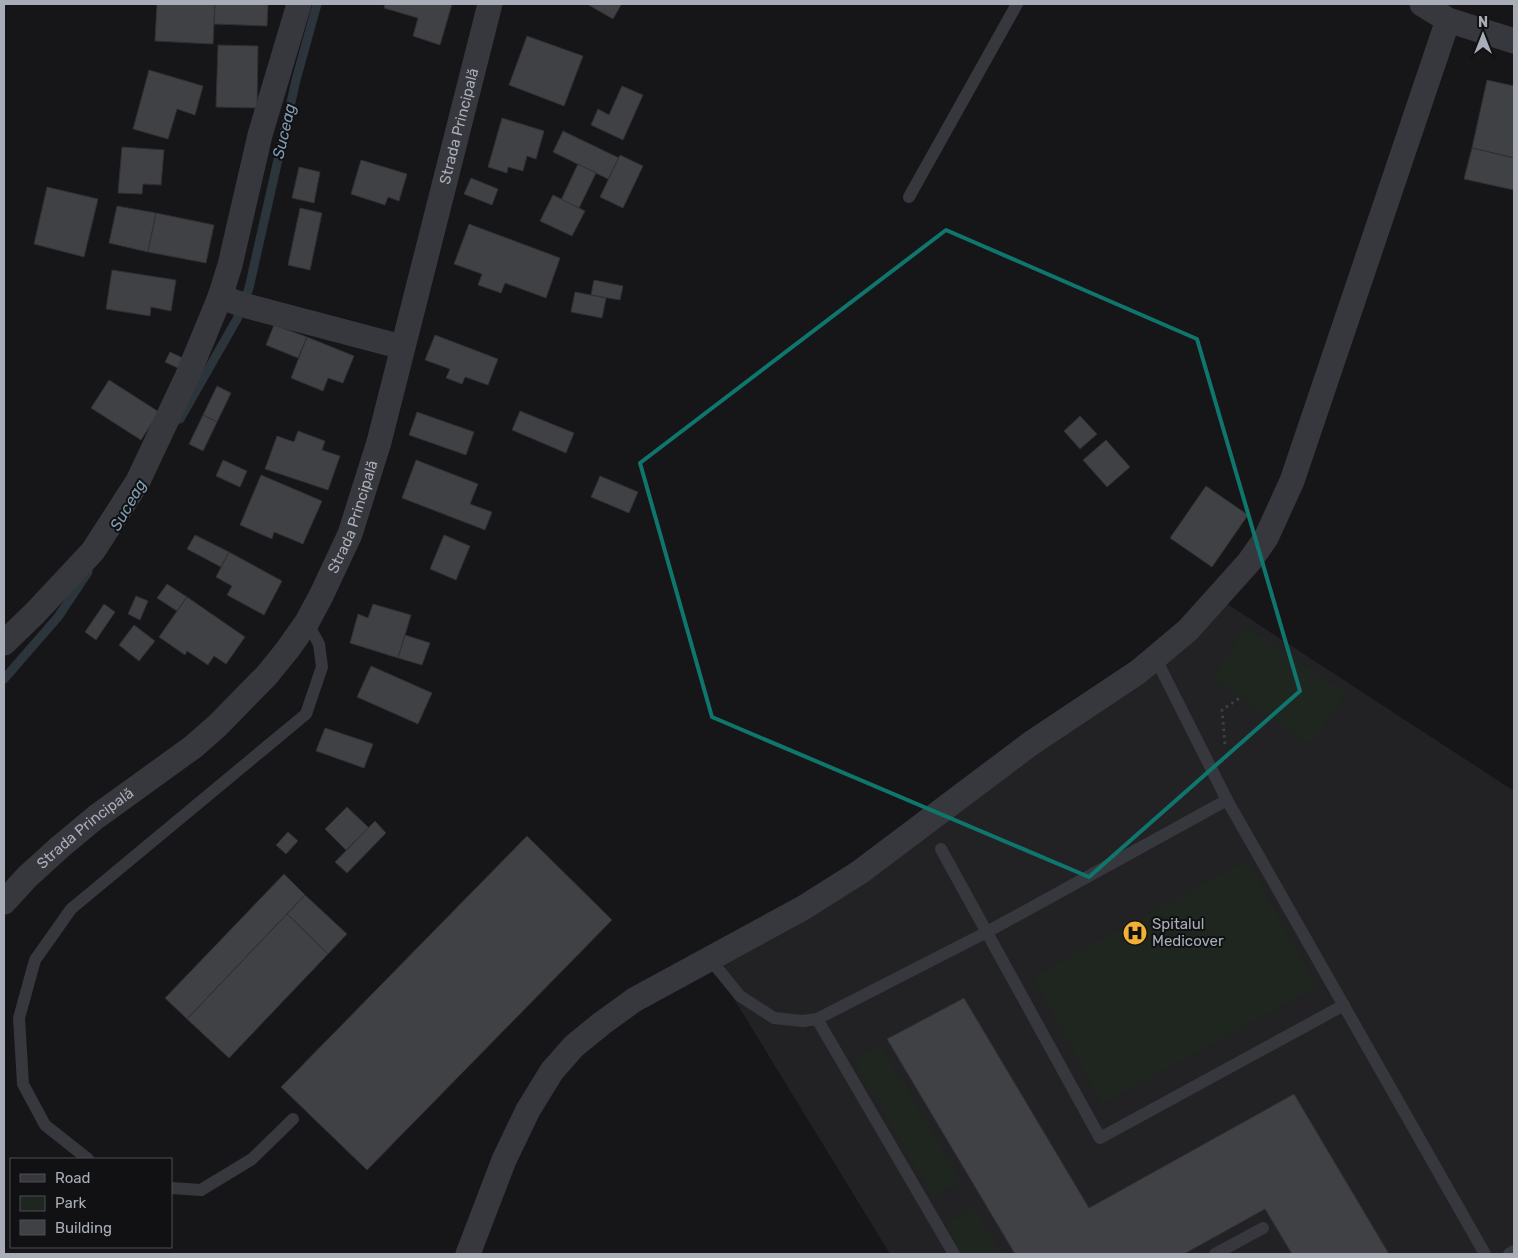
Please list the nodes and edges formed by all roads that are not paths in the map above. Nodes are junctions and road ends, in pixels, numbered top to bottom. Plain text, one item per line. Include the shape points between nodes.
1 (299, 4) edge
2 (490, 4) edge
3 (1017, 4) edge
4 (1422, 4) edge
5 (1448, 20) junction
6 (1514, 41) edge
7 (909, 197) dead end
8 (235, 302) junction
9 (402, 347) junction
10 (307, 622) junction
11 (4, 643) edge
12 (1156, 657) junction
13 (1227, 800) junction
14 (941, 849) dead end
15 (4, 902) edge
16 (987, 932) junction
17 (709, 958) junction
18 (1344, 1005) junction
19 (817, 1019) junction
20 (293, 1118) dead end
21 (87, 1158) edge
22 (172, 1188) edge
23 (1263, 1228) dead end
24 (1514, 1251) edge
25 (468, 1254) edge
26 (954, 1254) edge
27 (1215, 1254) edge
28 (1485, 1254) edge
29 (1509, 1254) edge

1 - 8 street via 260,135 230,265
2 - 9 street, Strada Principală
3 - 7 lane
4 - 5 street
5 - 6 street
5 - 12 street via 1296,472 1280,510 1250,562 1188,630
8 - 9 street
8 - 11 street via 187,377 138,481 93,551
9 - 10 street, Strada Principală via 379,442 350,534
10 - 15 street, Strada Principală via 267,675 218,725 193,747 96,817 27,877
10 - 21 lane via 318,644 322,667 306,714 71,910 35,960 19,1018 23,1084 44,1125
12 - 13 lane
12 - 17 street via 1030,744 860,872 803,908
13 - 16 lane
13 - 18 lane
14 - 16 lane
16 - 18 lane via 1100,1138
16 - 19 lane
17 - 19 lane via 740,996 774,1018
17 - 25 street via 634,1000 574,1046 552,1071 528,1110 504,1160
18 - 28 lane
19 - 26 lane
20 - 22 lane via 252,1159 201,1190
23 - 27 lane
24 - 29 lane

